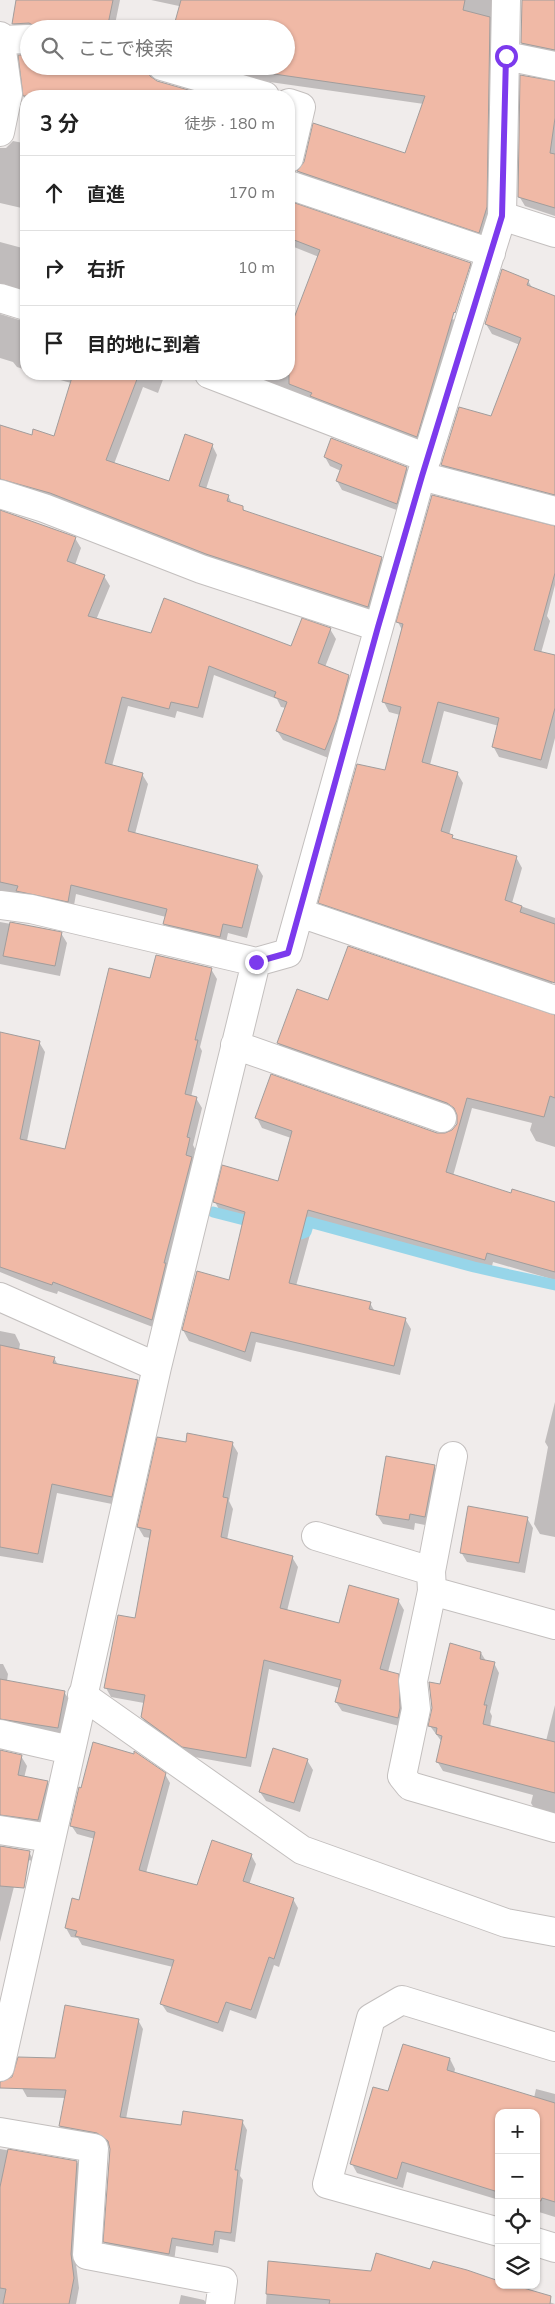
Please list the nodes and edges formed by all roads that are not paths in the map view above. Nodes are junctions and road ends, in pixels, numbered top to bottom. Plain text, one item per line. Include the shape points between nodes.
1 (506, 0) edge
2 (0, 38) edge
3 (20, 39) edge
4 (506, 56) junction
5 (555, 66) edge
6 (193, 75) edge
7 (244, 90) edge
8 (295, 105) edge
9 (0, 132) edge
10 (295, 132) edge
11 (295, 187) edge
12 (502, 216) junction
13 (555, 233) edge
14 (491, 253) junction
15 (0, 298) edge
16 (20, 304) edge
17 (224, 380) edge
18 (424, 467) junction
19 (0, 494) edge
20 (555, 512) edge
21 (378, 627) junction
22 (0, 905) edge
23 (300, 913) junction
24 (256, 962) junction
25 (555, 1000) edge
26 (235, 1045) junction
27 (442, 1118) dead end
28 (0, 1297) edge
29 (157, 1368) junction
30 (454, 1456) dead end
31 (316, 1536) dead end
32 (432, 1581) junction
33 (555, 1625) edge
34 (82, 1695) junction
35 (0, 1734) edge
36 (70, 1750) junction
37 (555, 1828) edge
38 (0, 1830) edge
39 (50, 1838) junction
40 (555, 1932) edge
41 (5, 2024) edge
42 (555, 2047) edge
43 (0, 2067) edge
44 (0, 2132) edge
45 (495, 2231) edge
46 (540, 2243) edge
47 (555, 2248) edge
48 (220, 2304) edge

1 - 4 street
2 - 3 street
2 - 9 street via 8,94
4 - 5 street
4 - 12 street
6 - 7 street
8 - 10 street via 301,107
11 - 14 street
12 - 13 street
12 - 14 street
14 - 18 street
15 - 16 street
17 - 18 street
18 - 20 street
18 - 21 street
19 - 21 street via 200,569
21 - 23 street
22 - 24 street via 31,909
23 - 24 street via 288,953
23 - 25 street
24 - 26 street
26 - 27 street
26 - 29 street
28 - 29 street
29 - 34 street
30 - 32 street
31 - 32 street
32 - 33 street
32 - 37 street via 413,1681 416,1709 402,1776 410,1786
34 - 36 street
34 - 40 street via 302,1850 506,1924
35 - 36 street
36 - 39 street
38 - 39 street
39 - 41 street
41 - 43 street
42 - 45 street via 402,2000 371,2018 327,2184
44 - 48 street via 94,2148 87,2255 223,2281
46 - 47 street

